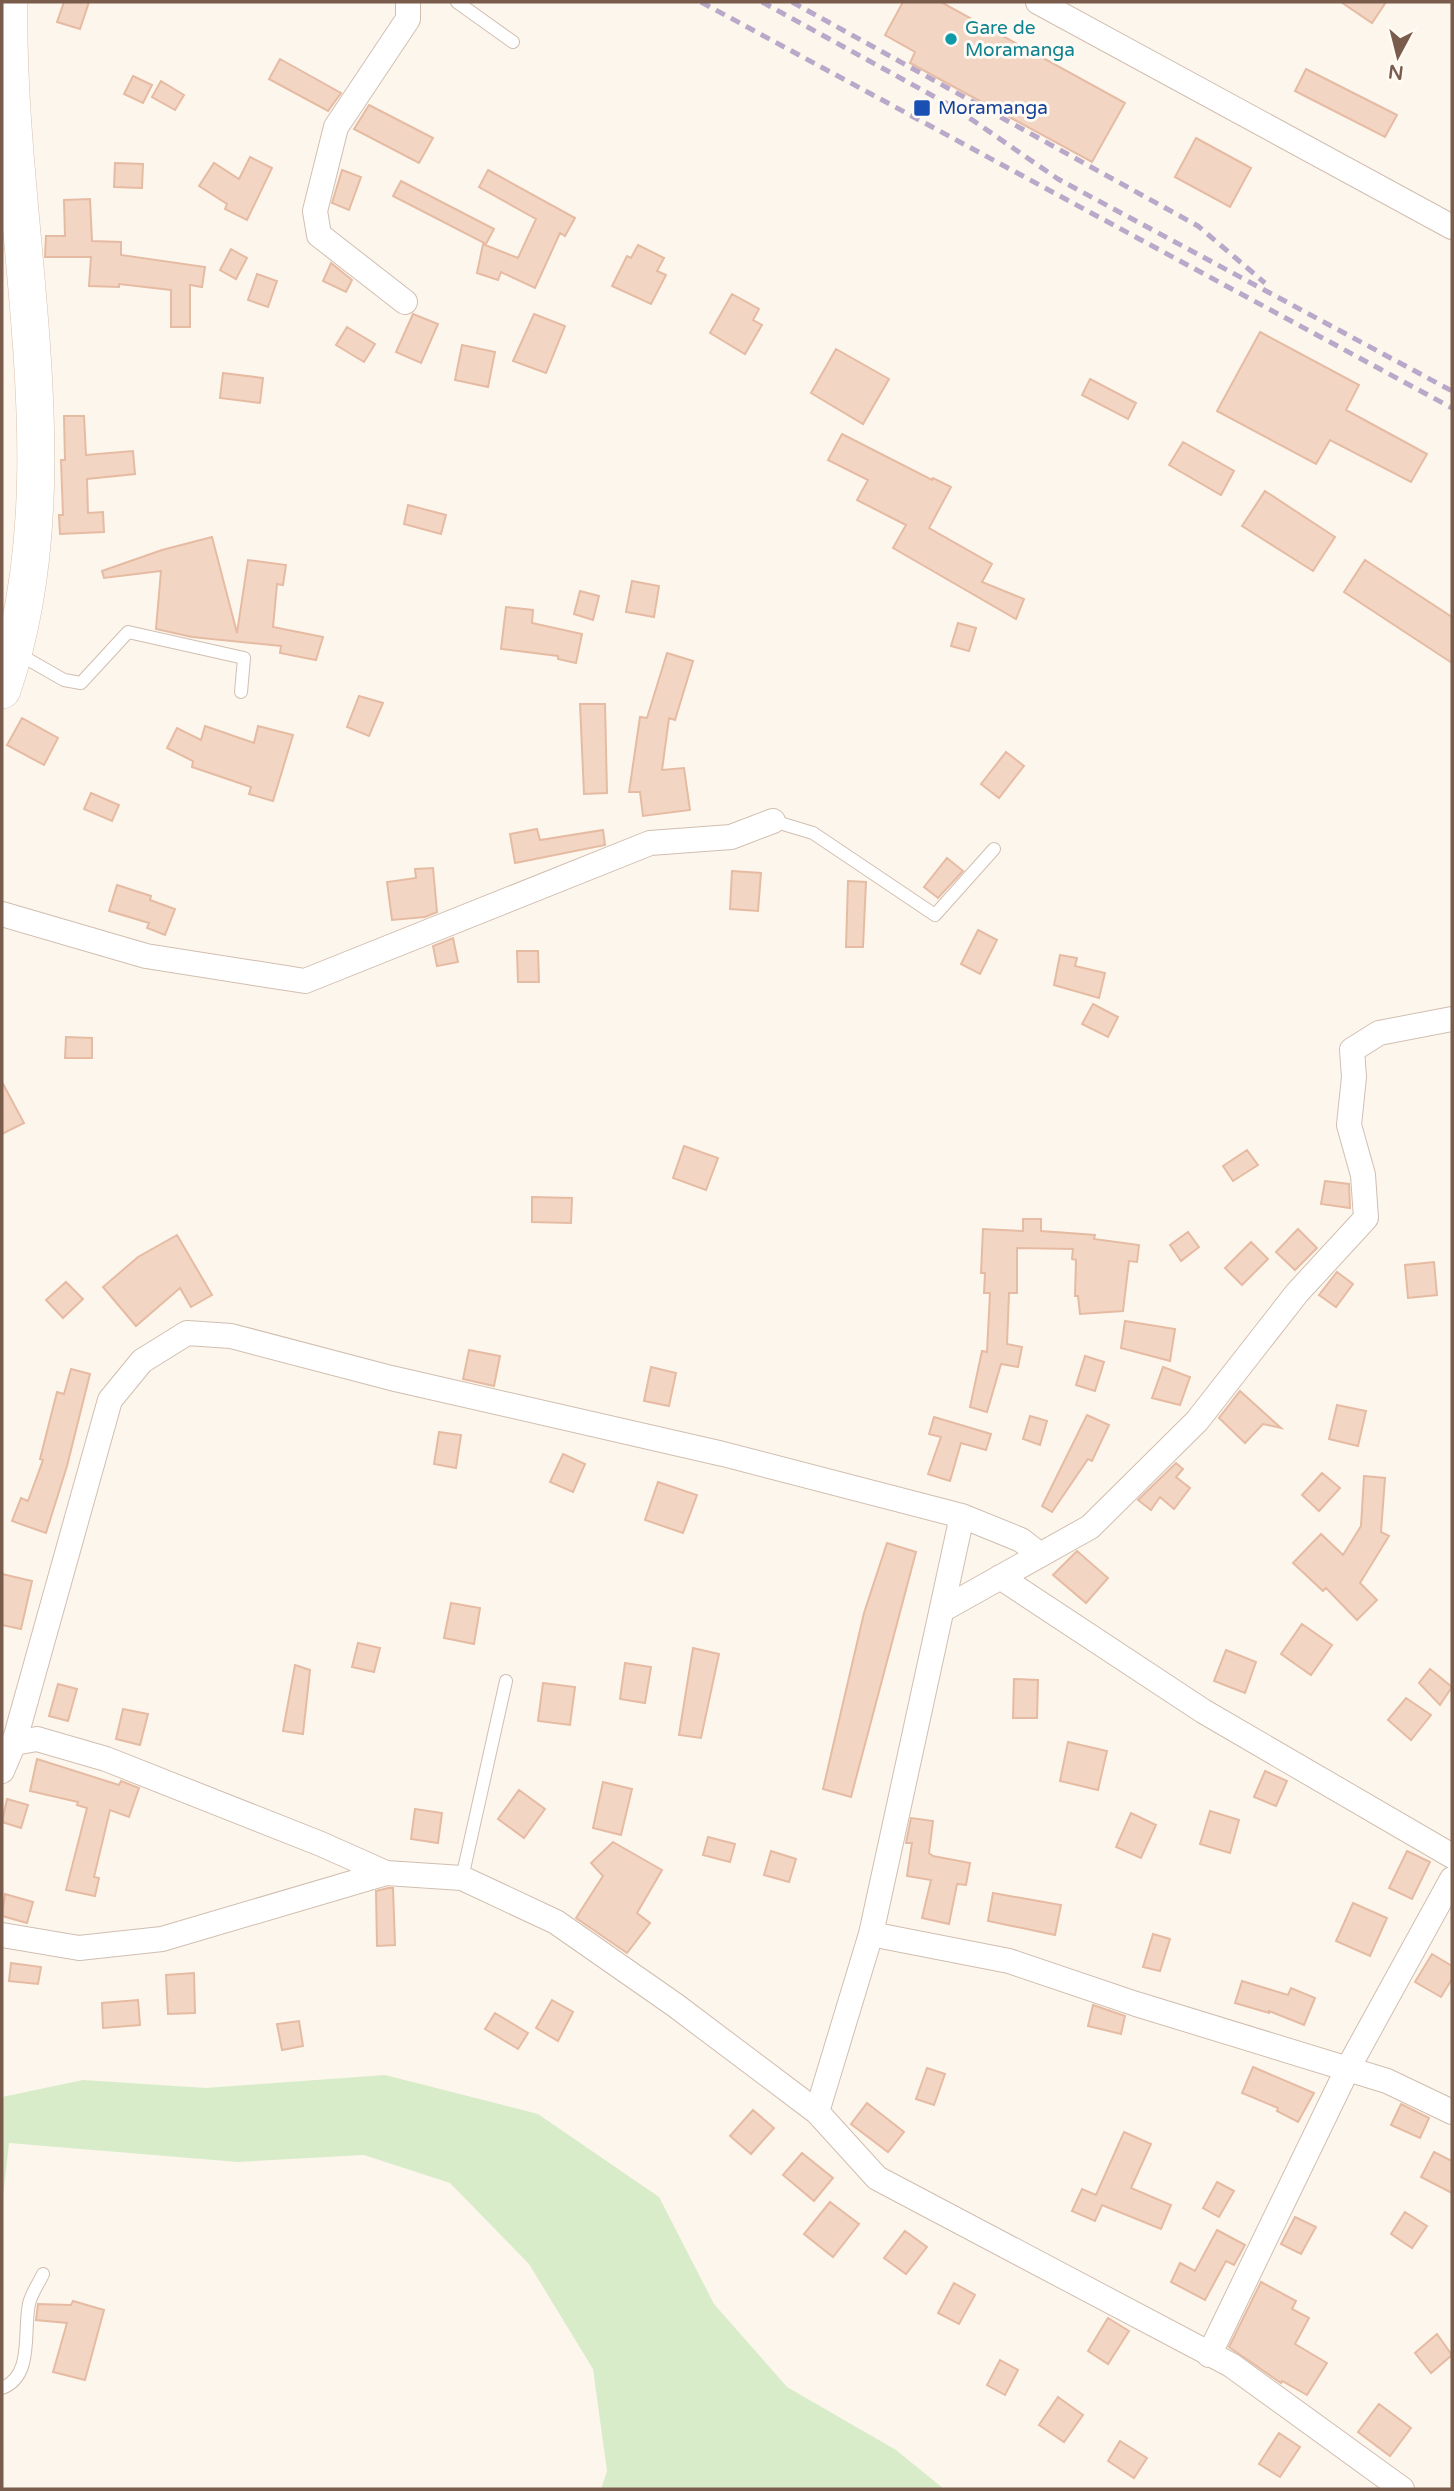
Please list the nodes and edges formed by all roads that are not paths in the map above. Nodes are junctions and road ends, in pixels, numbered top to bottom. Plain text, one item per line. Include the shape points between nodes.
1 (9, 2) edge
2 (408, 2) edge
3 (457, 2) edge
4 (1038, 2) edge
5 (513, 42) dead end
6 (1452, 227) edge
7 (405, 302) dead end
8 (15, 652) junction
9 (2, 690) edge
10 (241, 692) dead end
11 (773, 821) joint
12 (994, 849) dead end
13 (2, 914) edge
14 (1452, 1019) edge
15 (962, 1516) junction
16 (1039, 1554) junction
17 (1000, 1577) junction
18 (942, 1610) junction
19 (506, 1681) dead end
20 (8, 1746) edge
21 (2, 1771) edge
22 (1452, 1856) edge
23 (386, 1873) junction
24 (462, 1878) junction
25 (1452, 1878) edge
26 (871, 1934) junction
27 (2, 1935) edge
28 (1347, 2070) junction
29 (817, 2112) junction
30 (1452, 2112) edge
31 (43, 2274) dead end
32 (1209, 2355) junction
33 (2, 2388) edge
34 (1402, 2489) edge

1 - 8 main road via 10,99 36,439 32,562
2 - 7 street via 408,19 336,127 316,211 319,235
3 - 5 lane
4 - 6 street
8 - 9 main road
8 - 10 lane via 64,680 81,683 128,632 244,658
11 - 12 lane via 813,832 935,915
11 - 13 street via 731,837 650,843 305,981 146,956
14 - 16 street via 1379,1033 1352,1050 1349,1125 1363,1175 1366,1218 1297,1293 1197,1421 1090,1527
15 - 16 street via 1021,1540
15 - 18 street
15 - 20 street via 231,1336 187,1333 142,1360 110,1400
16 - 17 street
17 - 18 street
17 - 22 street via 1203,1711
18 - 26 street
19 - 24 lane
20 - 21 street
20 - 23 street via 37,1739 106,1759
23 - 24 street
23 - 27 street via 162,1939 79,1948
24 - 29 street via 556,1922
25 - 28 street
26 - 28 street via 1009,1961
26 - 29 street
28 - 30 street via 1387,2081
28 - 32 street
29 - 32 street via 877,2178
31 - 33 lane via 29,2301 23,2366 11,2385
32 - 34 street via 1231,2365

